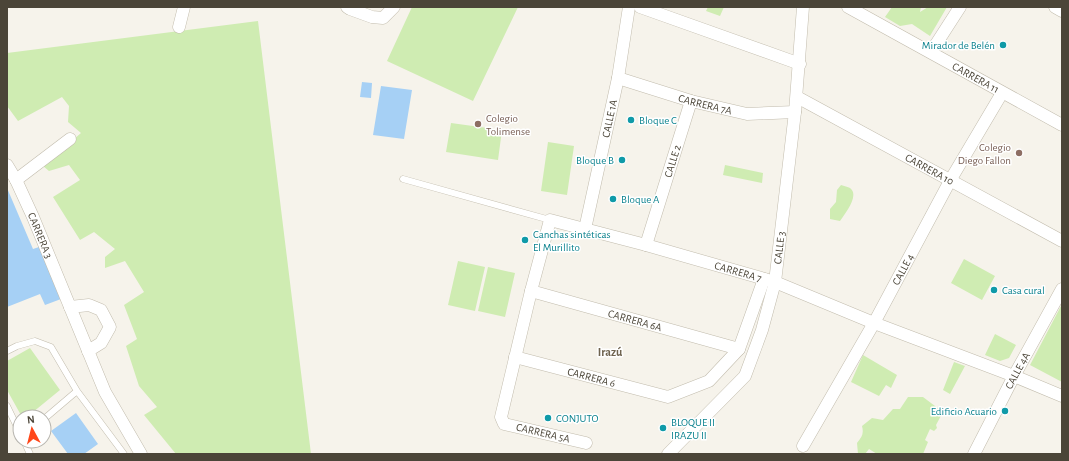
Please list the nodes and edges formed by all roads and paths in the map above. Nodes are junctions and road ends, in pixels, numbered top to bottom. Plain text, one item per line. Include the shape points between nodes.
1 (184, 7) edge
2 (348, 7) edge
3 (394, 7) edge
4 (629, 7) edge
5 (640, 7) edge
6 (804, 7) edge
7 (848, 7) edge
8 (960, 7) edge
9 (1055, 7) edge
10 (1062, 11) edge
11 (179, 27) dead end
12 (931, 52) junction
13 (800, 64) junction
14 (618, 78) junction
15 (1002, 93) junction
16 (797, 97) junction
17 (691, 101) junction
18 (795, 112) junction
19 (1062, 125) edge
20 (70, 139) dead end
21 (7, 165) edge
22 (403, 179) dead end
23 (950, 179) junction
24 (16, 180) junction
25 (550, 220) junction
26 (585, 229) junction
27 (1062, 240) edge
28 (646, 245) junction
29 (770, 280) junction
30 (1062, 289) edge
31 (531, 291) junction
32 (70, 307) junction
33 (874, 323) junction
34 (739, 349) junction
35 (7, 351) edge
36 (88, 351) junction
37 (515, 357) junction
38 (1014, 376) junction
39 (77, 391) junction
40 (1062, 396) edge
41 (668, 397) joint
42 (7, 406) edge
43 (52, 412) edge
44 (12, 416) edge
45 (586, 443) dead end
46 (804, 446) dead end
47 (124, 454) edge
48 (141, 454) edge
49 (668, 454) edge
50 (974, 454) edge

1 - 11 street
2 - 3 street via 372,17 383,18
4 - 14 street, CALLE 1A
5 - 13 street
6 - 13 street, CALLE 3
7 - 12 street, CARRERA 11
8 - 12 street
9 - 10 street
12 - 15 street, CARRERA 11
13 - 16 street, CALLE 3
14 - 17 street, CARRERA 7A
14 - 26 street, CALLE 1A
15 - 19 street, CARRERA 11
15 - 23 street, CALLE 4
16 - 18 street, CALLE 3
16 - 23 street, CARRERA 10
17 - 18 street, CARRERA 7A via 748,114
17 - 28 street, CALLE 2
18 - 29 street, CALLE 3
20 - 24 street
21 - 24 street, CARRERA 3
22 - 25 lane, CARRERA 7
23 - 27 street, CARRERA 10
23 - 33 street, CALLE 4
24 - 32 street, CARRERA 3
25 - 26 street, CARRERA 7
25 - 31 street
26 - 28 street, CARRERA 7
28 - 29 street, CARRERA 7
29 - 33 street, CARRERA 7
29 - 34 street, CALLE 3
29 - 49 street, CALLE 3 via 762,330 745,376
30 - 38 street, CALLE 4A
31 - 34 street, CARRERA 6A
31 - 37 street
32 - 36 street, CARRERA 3
32 - 36 street via 89,305 102,310 110,327 102,343
33 - 38 street, CARRERA 7
33 - 46 street, CALLE 4
34 - 41 street, CALLE 3 via 709,380
35 - 39 lane via 35,341 51,347
36 - 48 street, CARRERA 3 via 105,392
37 - 41 street, CARRERA 6
37 - 45 street, CARRERA 5A via 501,417 504,424
38 - 40 street, CARRERA 7
38 - 50 street, CALLE 4A
39 - 43 lane
39 - 47 lane
42 - 44 lane

